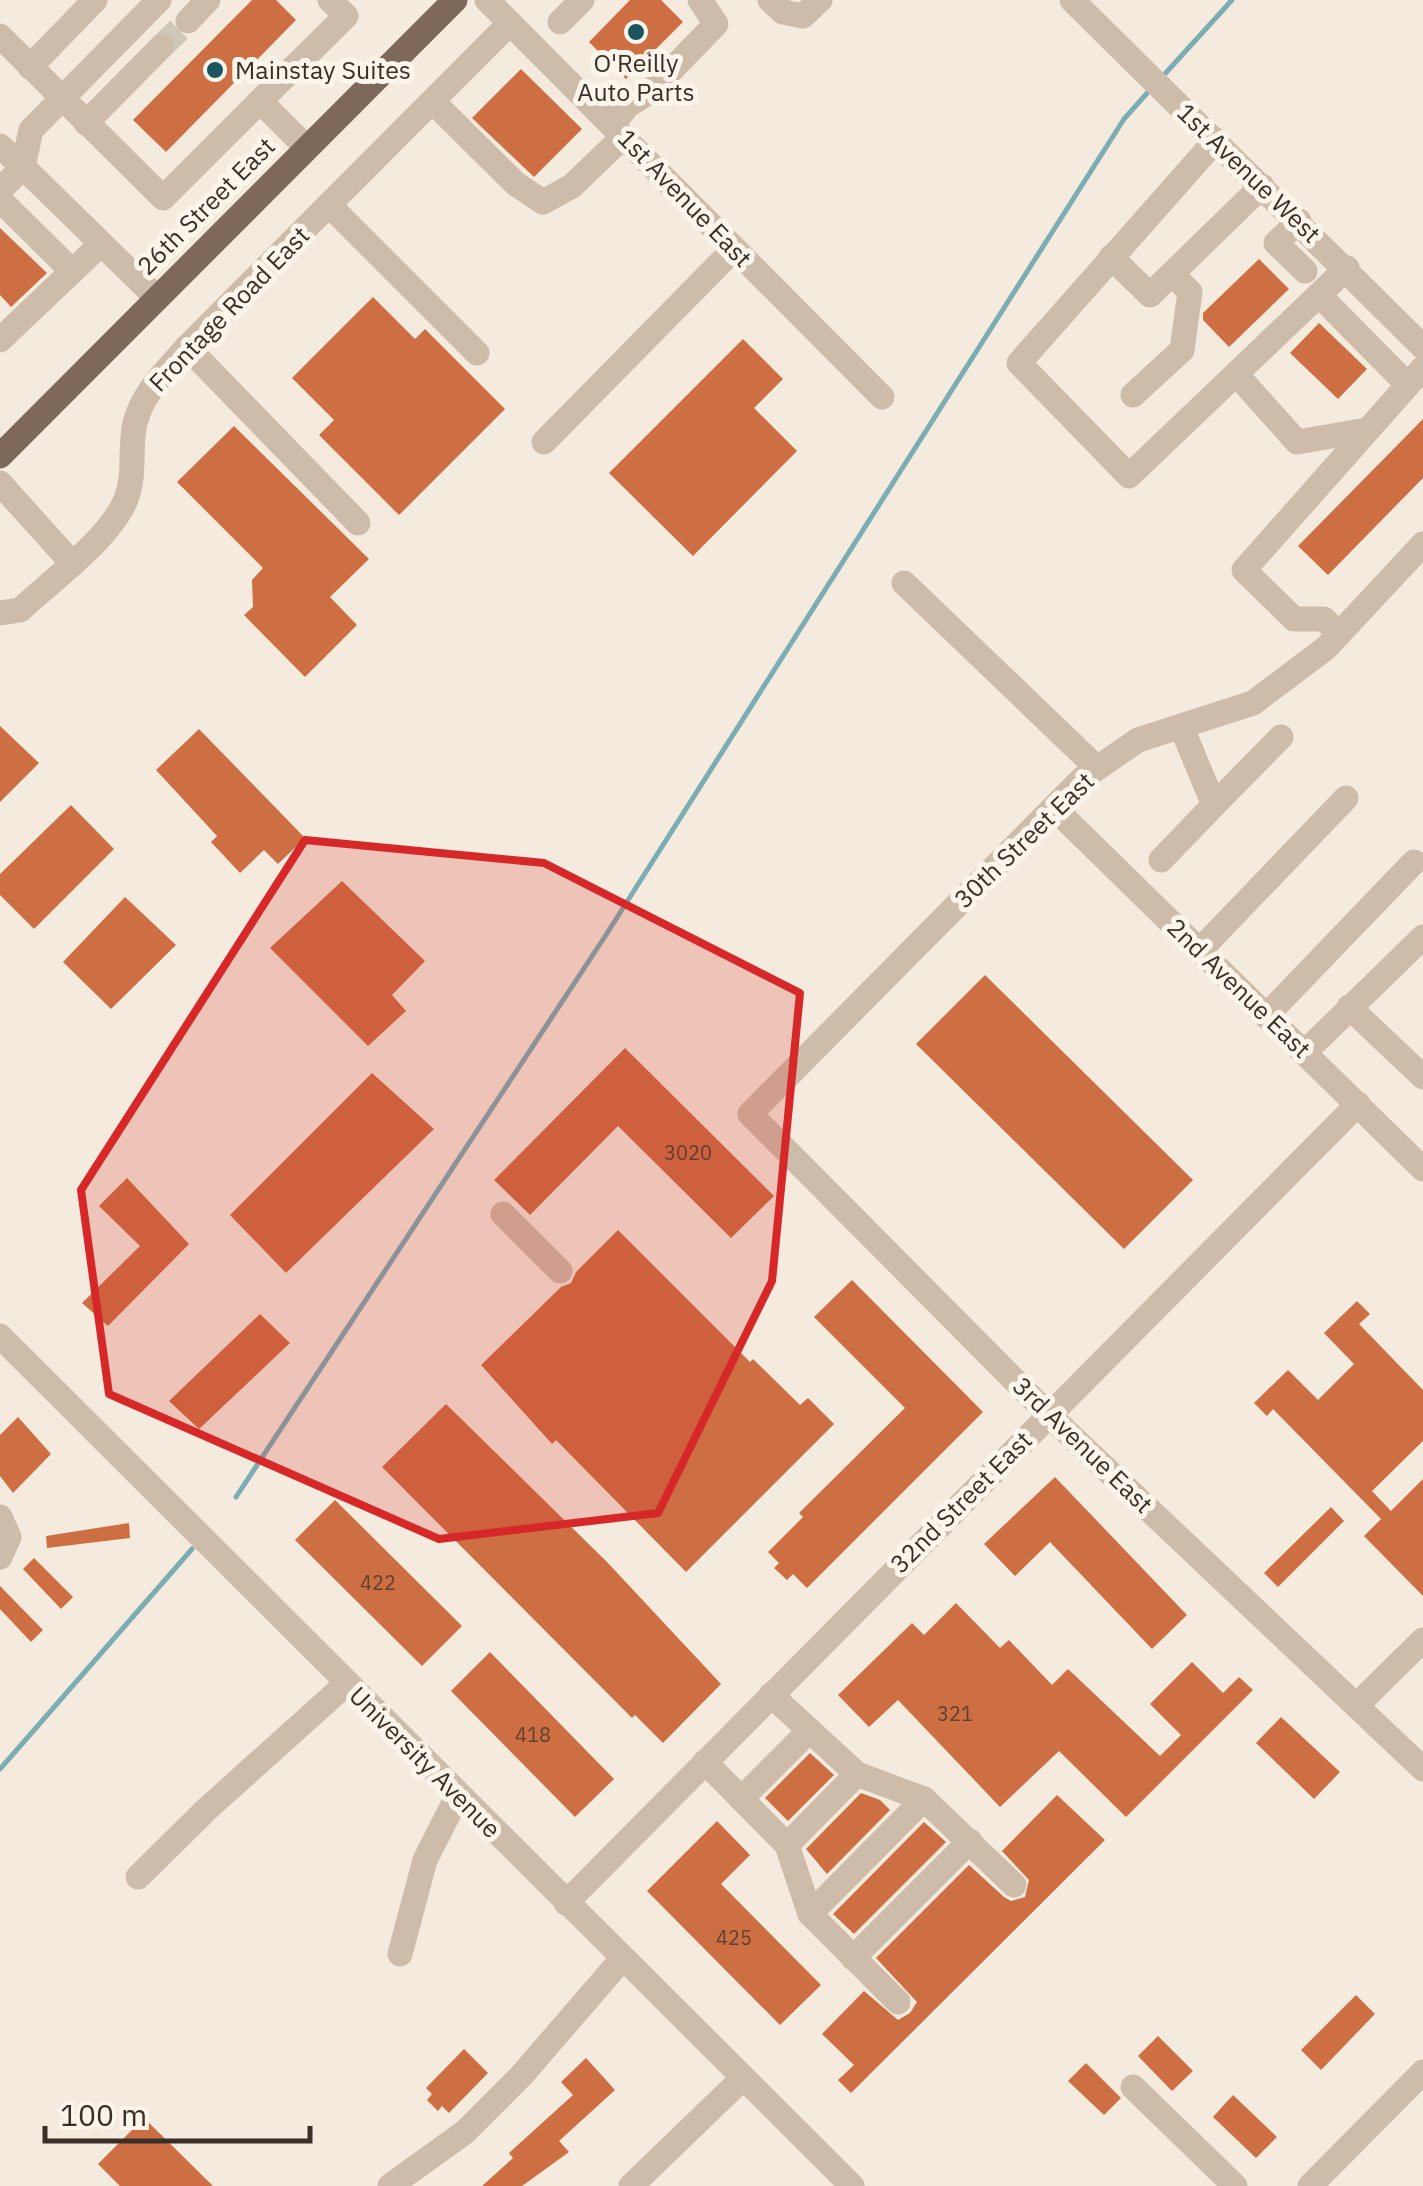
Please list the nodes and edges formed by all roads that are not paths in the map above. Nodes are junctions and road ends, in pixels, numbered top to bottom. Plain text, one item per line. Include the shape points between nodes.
1 (96, 0) edge
2 (159, 0) edge
3 (208, 0) edge
4 (455, 0) edge
5 (487, 0) edge
6 (582, 0) edge
7 (700, 0) edge
8 (770, 0) edge
9 (820, 0) edge
10 (1072, 0) edge
11 (346, 5) edge
12 (188, 21) tunnel mouth
13 (560, 22) dead end
14 (510, 24) junction
15 (0, 36) edge
16 (161, 48) tunnel mouth
17 (30, 67) junction
18 (61, 99) junction
19 (260, 101) junction
20 (433, 102) junction
21 (86, 123) junction
22 (618, 130) junction
23 (1216, 140) junction
24 (0, 146) edge
25 (307, 148) junction
26 (23, 167) junction
27 (1262, 186) junction
28 (0, 190) edge
29 (0, 200) edge
30 (330, 205) junction
31 (1299, 222) junction
32 (101, 244) junction
33 (734, 249) junction
34 (1111, 256) junction
35 (1347, 268) junction
36 (72, 271) junction
37 (1304, 271) dead end
38 (1172, 275) junction
39 (1319, 295) junction
40 (156, 298) junction
41 (3, 332) edge
42 (187, 347) junction
43 (1423, 348) edge
44 (478, 353) dead end
45 (1236, 374) junction
46 (1415, 376) edge
47 (1133, 395) dead end
48 (882, 397) dead end
49 (1366, 430) junction
50 (544, 442) dead end
51 (0, 456) edge
52 (0, 483) edge
53 (358, 523) dead end
54 (1423, 544) edge
55 (71, 562) junction
56 (904, 583) dead end
57 (0, 613) edge
58 (1339, 634) junction
59 (1181, 726) junction
60 (1281, 737) dead end
61 (1097, 768) junction
62 (1346, 798) dead end
63 (1214, 805) junction
64 (1054, 808) junction
65 (1161, 860) dead end
66 (1414, 862) dead end
67 (1423, 937) edge
68 (1200, 950) junction
69 (1349, 1006) junction
70 (1266, 1016) junction
71 (1304, 1054) junction
72 (1423, 1077) edge
73 (1358, 1104) junction
74 (750, 1114) joint
75 (1423, 1170) edge
76 (502, 1214) dead end
77 (560, 1271) dead end
78 (0, 1336) edge
79 (1048, 1414) junction
80 (0, 1517) edge
81 (0, 1556) edge
82 (1423, 1640) edge
83 (346, 1684) junction
84 (771, 1695) junction
85 (1358, 1704) junction
86 (810, 1730) junction
87 (705, 1762) junction
88 (1423, 1769) edge
89 (857, 1774) junction
90 (458, 1795) junction
91 (741, 1799) junction
92 (924, 1799) junction
93 (970, 1841) junction
94 (787, 1845) junction
95 (138, 1877) dead end
96 (1014, 1885) dead end
97 (566, 1902) junction
98 (810, 1914) junction
99 (400, 1954) dead end
100 (622, 1958) junction
101 (854, 1958) junction
102 (898, 2002) dead end
103 (1423, 2072) edge
104 (743, 2078) junction
105 (1134, 2087) dead end
106 (1317, 2183) edge
107 (390, 2186) edge
108 (631, 2186) edge
109 (852, 2186) edge
110 (1235, 2186) edge

1 - 17 street
2 - 18 street
3 - 12 street
4 - 25 main road, 26th Street East
5 - 14 street, 1st Avenue East
6 - 13 street
7 - 22 street via 716,24 651,91 627,106
8 - 9 street via 783,12 803,16
10 - 23 street, 1st Avenue West
11 - 19 street
14 - 20 street, Frontage Road East
14 - 22 street, 1st Avenue East
15 - 17 street
16 - 21 street
17 - 18 street
18 - 21 street
18 - 26 street via 32,130
19 - 21 street via 162,198
19 - 25 street
20 - 22 street via 543,202 572,186
20 - 30 street, Frontage Road East
22 - 33 street, 1st Avenue East
23 - 27 street, 1st Avenue West
23 - 34 street
24 - 26 street
25 - 40 main road, 26th Street East
26 - 28 street
26 - 32 street
27 - 31 street, 1st Avenue West
27 - 38 street
29 - 36 street
30 - 42 street, Frontage Road East
30 - 44 street
31 - 35 street, 1st Avenue West
31 - 37 street via 1276,243
32 - 36 street
32 - 40 street
33 - 48 street, 1st Avenue East
33 - 50 street
34 - 38 street via 1150,295
34 - 45 street via 1019,363 1129,476
35 - 39 street
35 - 43 street, 1st Avenue West
36 - 41 street
38 - 47 street via 1190,292 1182,350
39 - 45 street
39 - 46 street
40 - 51 main road, 26th Street East
42 - 53 street
42 - 55 street, Frontage Road East via 146,394 134,425 126,500 110,526
45 - 49 street via 1297,442
46 - 49 street
49 - 58 street via 1244,570 1294,620 1324,619
52 - 55 street
54 - 58 street, 30th Street East
55 - 57 street, Frontage Road East via 20,610
56 - 61 street
58 - 59 street, 30th Street East via 1253,703
59 - 61 street, 30th Street East via 1138,740
59 - 63 street
60 - 63 street
61 - 64 street, 30th Street East
62 - 68 street
63 - 65 street
64 - 68 street, 2nd Avenue East
64 - 74 street, 30th Street East
66 - 70 street
67 - 69 street
68 - 70 street, 2nd Avenue East
69 - 71 street
69 - 72 street
70 - 71 street, 2nd Avenue East
71 - 73 street, 2nd Avenue East
73 - 75 street, 2nd Avenue East
73 - 79 street, 32nd Street East
74 - 79 street, 3rd Avenue East
76 - 77 street
78 - 83 street, University Avenue
79 - 84 street, 32nd Street East
79 - 85 street, 3rd Avenue East
80 - 81 street via 9,1537
82 - 85 street
83 - 90 street, University Avenue
83 - 95 street
84 - 86 street
84 - 87 street, 32nd Street East
85 - 88 street, 3rd Avenue East
86 - 89 street
86 - 91 street
87 - 91 street
87 - 97 street, 32nd Street East
89 - 92 street
89 - 94 street
90 - 97 street, University Avenue
90 - 99 street via 425,1860
91 - 94 street
92 - 93 street
92 - 98 street
93 - 96 street
93 - 101 street
94 - 98 street
97 - 100 street, University Avenue
98 - 101 street
100 - 104 street, University Avenue
100 - 107 street via 465,2132
101 - 102 street
103 - 106 street
104 - 108 street
104 - 109 street, University Avenue
105 - 110 street

